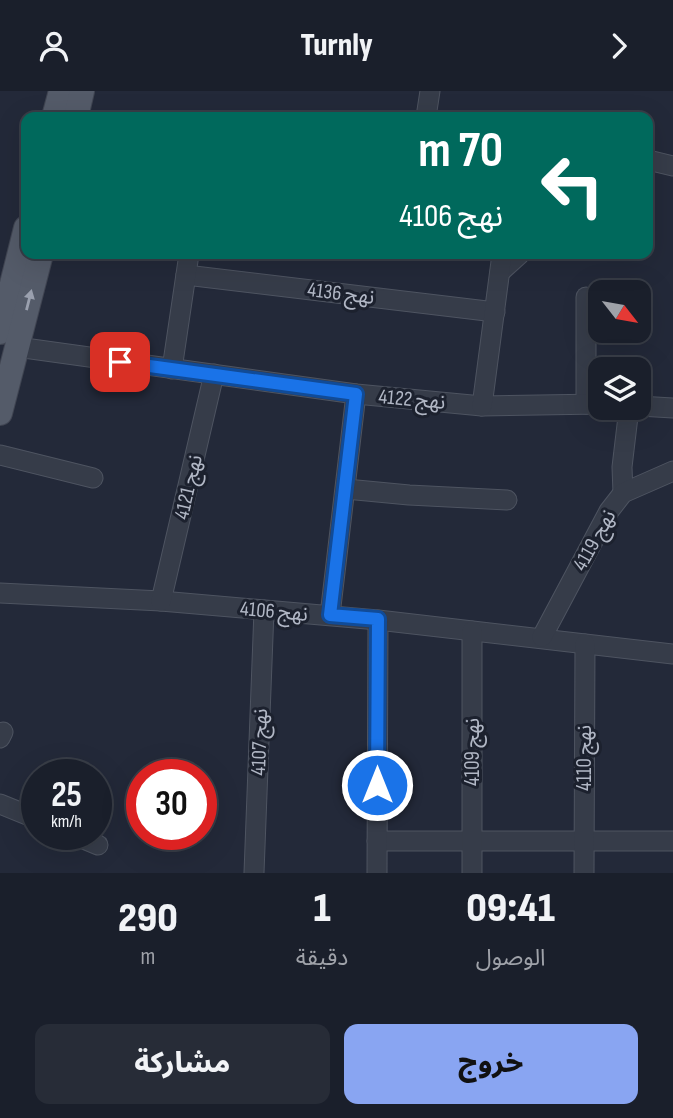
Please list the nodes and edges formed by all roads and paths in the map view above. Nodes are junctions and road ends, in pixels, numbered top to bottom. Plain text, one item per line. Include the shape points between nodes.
1 (61, 91) edge
2 (82, 91) edge
3 (430, 91) edge
4 (55, 112) edge
5 (77, 112) edge
6 (427, 112) edge
7 (653, 161) edge
8 (673, 166) edge
9 (21, 259) edge
10 (39, 259) edge
11 (188, 259) edge
12 (501, 263) edge
13 (186, 275) junction
14 (586, 297) dead end
15 (495, 312) junction
16 (8, 339) edge
17 (590, 357) edge
18 (172, 369) junction
19 (215, 374) junction
20 (356, 394) junction
21 (588, 404) edge
22 (482, 406) junction
23 (651, 407) edge
24 (673, 408) edge
25 (0, 413) edge
26 (628, 420) edge
27 (0, 455) edge
28 (673, 471) edge
29 (93, 478) dead end
30 (346, 489) junction
31 (623, 493) junction
32 (506, 500) dead end
33 (0, 593) edge
34 (161, 601) junction
35 (264, 610) junction
36 (330, 615) junction
37 (378, 619) junction
38 (472, 631) junction
39 (542, 638) junction
40 (585, 644) junction
41 (673, 654) edge
42 (0, 804) edge
43 (21, 813) edge
44 (377, 841) junction
45 (472, 841) junction
46 (584, 841) junction
47 (673, 841) edge
48 (254, 873) edge
49 (377, 873) edge
50 (472, 873) edge
51 (584, 873) edge

1 - 4 main road
2 - 5 main road
3 - 6 street
7 - 8 street
9 - 16 main road
16 -> 10 main road
11 - 13 street
12 - 15 street
13 - 15 street, نهج 4136
13 - 18 street
14 - 17 street
15 - 22 street
16 - 18 street, نهج 4122
16 - 25 main road
18 - 19 street, نهج 4122
19 - 20 street, نهج 4122
19 - 34 street, نهج 4121
20 - 22 street, نهج 4122
20 - 30 street
21 - 22 street, نهج 4122
23 - 24 street
26 - 31 street
27 - 29 street
28 - 31 street, نهج 4119
30 - 32 street
30 - 36 street
31 - 39 street, نهج 4119
33 - 34 street, نهج 4106
34 - 35 street, نهج 4106
35 - 36 street, نهج 4106
35 - 48 street, نهج 4107
36 - 37 street, نهج 4106
37 - 38 street, نهج 4106
37 - 44 street
38 - 39 street, نهج 4106
38 - 45 street, نهج 4109
39 - 40 street, نهج 4106
40 - 41 street, نهج 4106
40 - 46 street, نهج 4110
42 - 43 street
44 - 45 street
44 - 49 street
45 - 46 street
45 - 50 street, نهج 4109
46 - 47 street
46 - 51 street, نهج 4110

